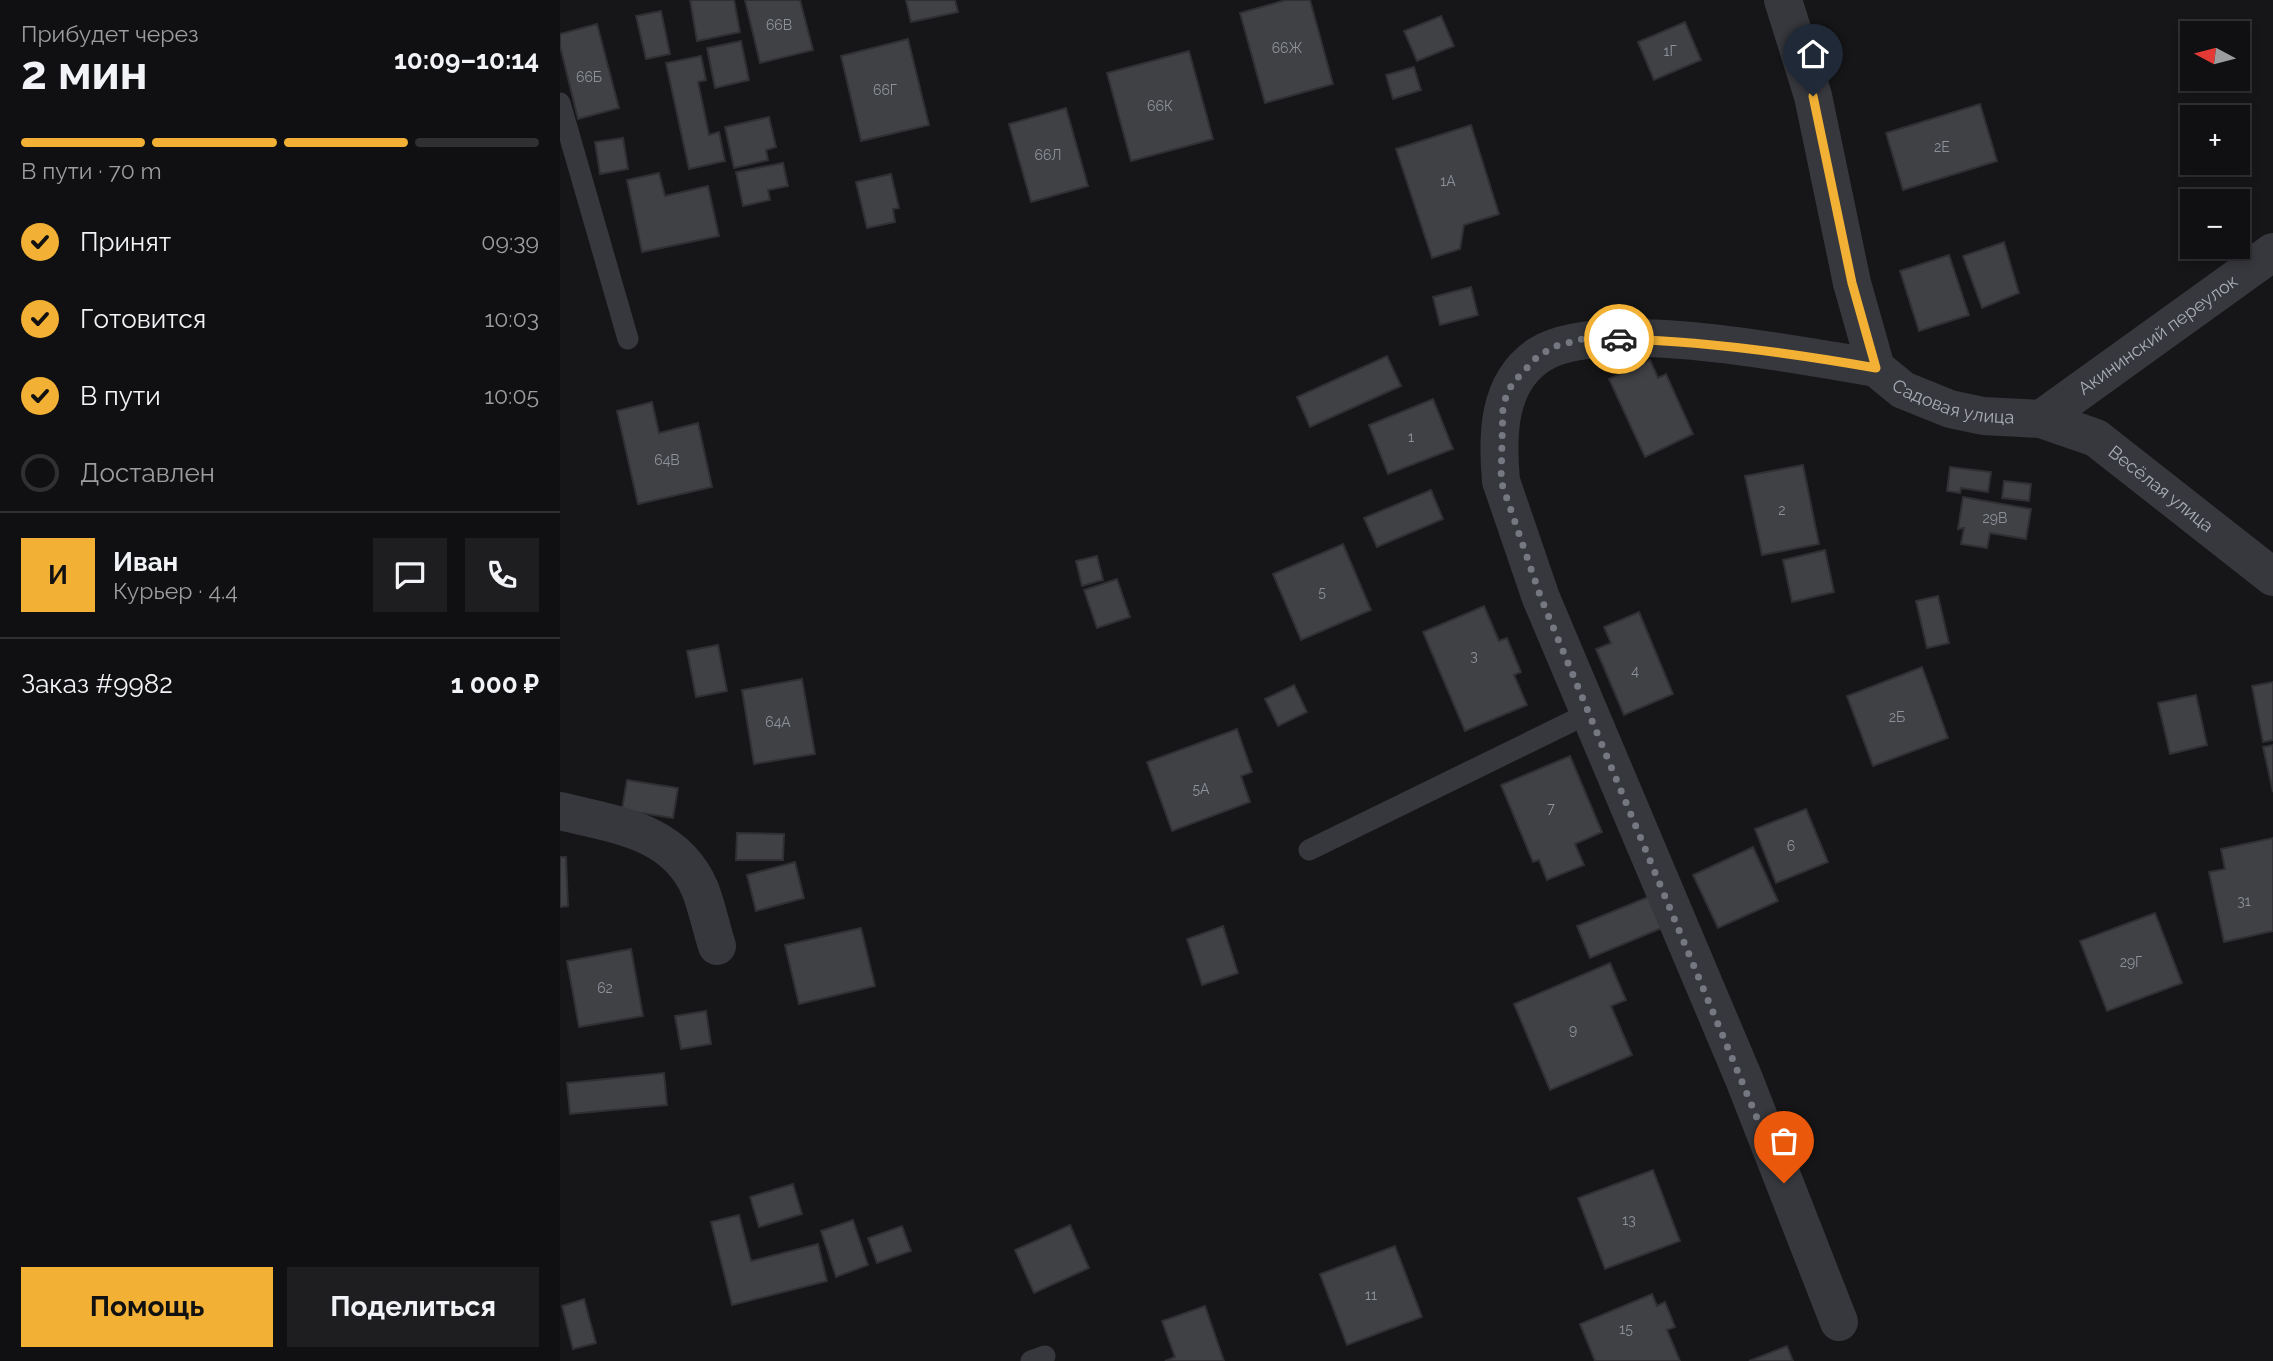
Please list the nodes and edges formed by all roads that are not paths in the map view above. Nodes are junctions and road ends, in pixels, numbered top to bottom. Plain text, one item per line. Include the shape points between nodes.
1 (1783, 0) edge
2 (560, 103) edge
3 (2273, 252) edge
4 (628, 339) dead end
5 (1876, 368) junction
6 (2041, 419) junction
7 (2273, 577) edge
8 (1589, 713) junction
9 (560, 811) edge
10 (1309, 850) dead end
11 (717, 946) dead end
12 (1839, 1322) dead end

1 - 5 street, Садовая улица via 1813,96 1852,283
2 - 4 lane
3 - 6 street, Акининский переулок
5 - 6 street, Садовая улица via 1903,390 1950,410
5 - 8 street via 1686,341 1586,338 1538,356 1512,384 1503,404 1501,481 1541,598
6 - 7 street, Весёлая улица via 2077,429 2117,453
8 - 10 lane
8 - 12 street via 1744,1079
9 - 11 street via 628,827 676,852 700,888

